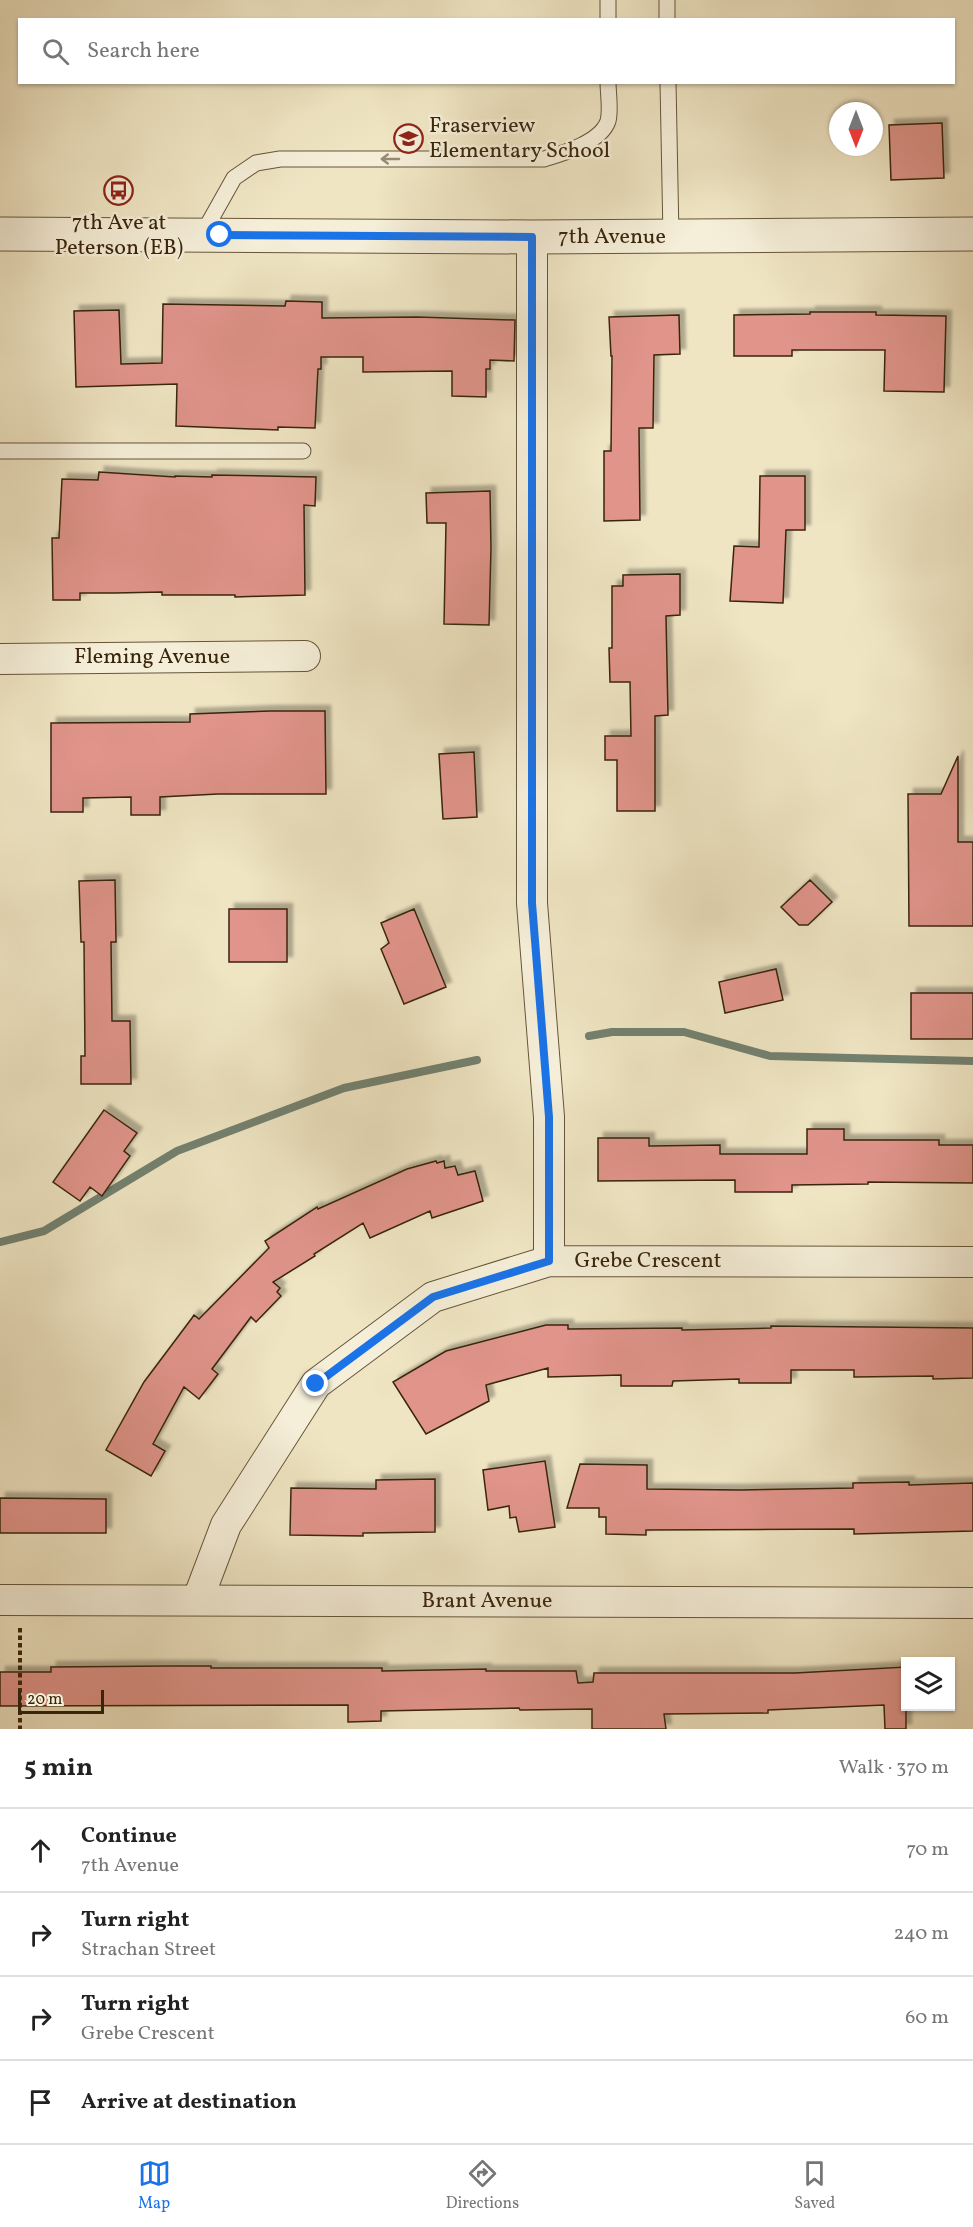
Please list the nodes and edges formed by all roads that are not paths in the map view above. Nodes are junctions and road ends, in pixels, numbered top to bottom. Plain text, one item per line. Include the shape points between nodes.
1 (608, 0) edge
2 (667, 0) edge
3 (608, 18) edge
4 (667, 18) edge
5 (608, 84) edge
6 (668, 84) edge
7 (0, 234) edge
8 (973, 234) edge
9 (202, 235) junction
10 (532, 237) junction
11 (671, 237) junction
12 (0, 451) edge
13 (303, 451) dead end
14 (305, 656) dead end
15 (0, 659) edge
16 (549, 1261) junction
17 (973, 1263) edge
18 (198, 1599) junction
19 (10, 1600) edge
20 (973, 1603) edge

1 - 3 lane
2 - 4 lane
5 -> 9 lane via 608,120 594,137 566,152 544,159 280,159 256,163 234,178
6 - 11 lane
7 - 9 street, 7th Avenue
8 - 11 street, 7th Avenue
9 - 10 street, 7th Avenue
10 - 11 street, 7th Avenue
10 - 16 street via 532,903 549,1117
12 - 13 lane
14 - 15 street, Fleming Avenue
16 - 17 street, Grebe Crescent
16 - 18 street, Grebe Crescent via 433,1297 316,1384 226,1525
18 - 19 street, Brant Avenue
18 - 20 street, Brant Avenue

